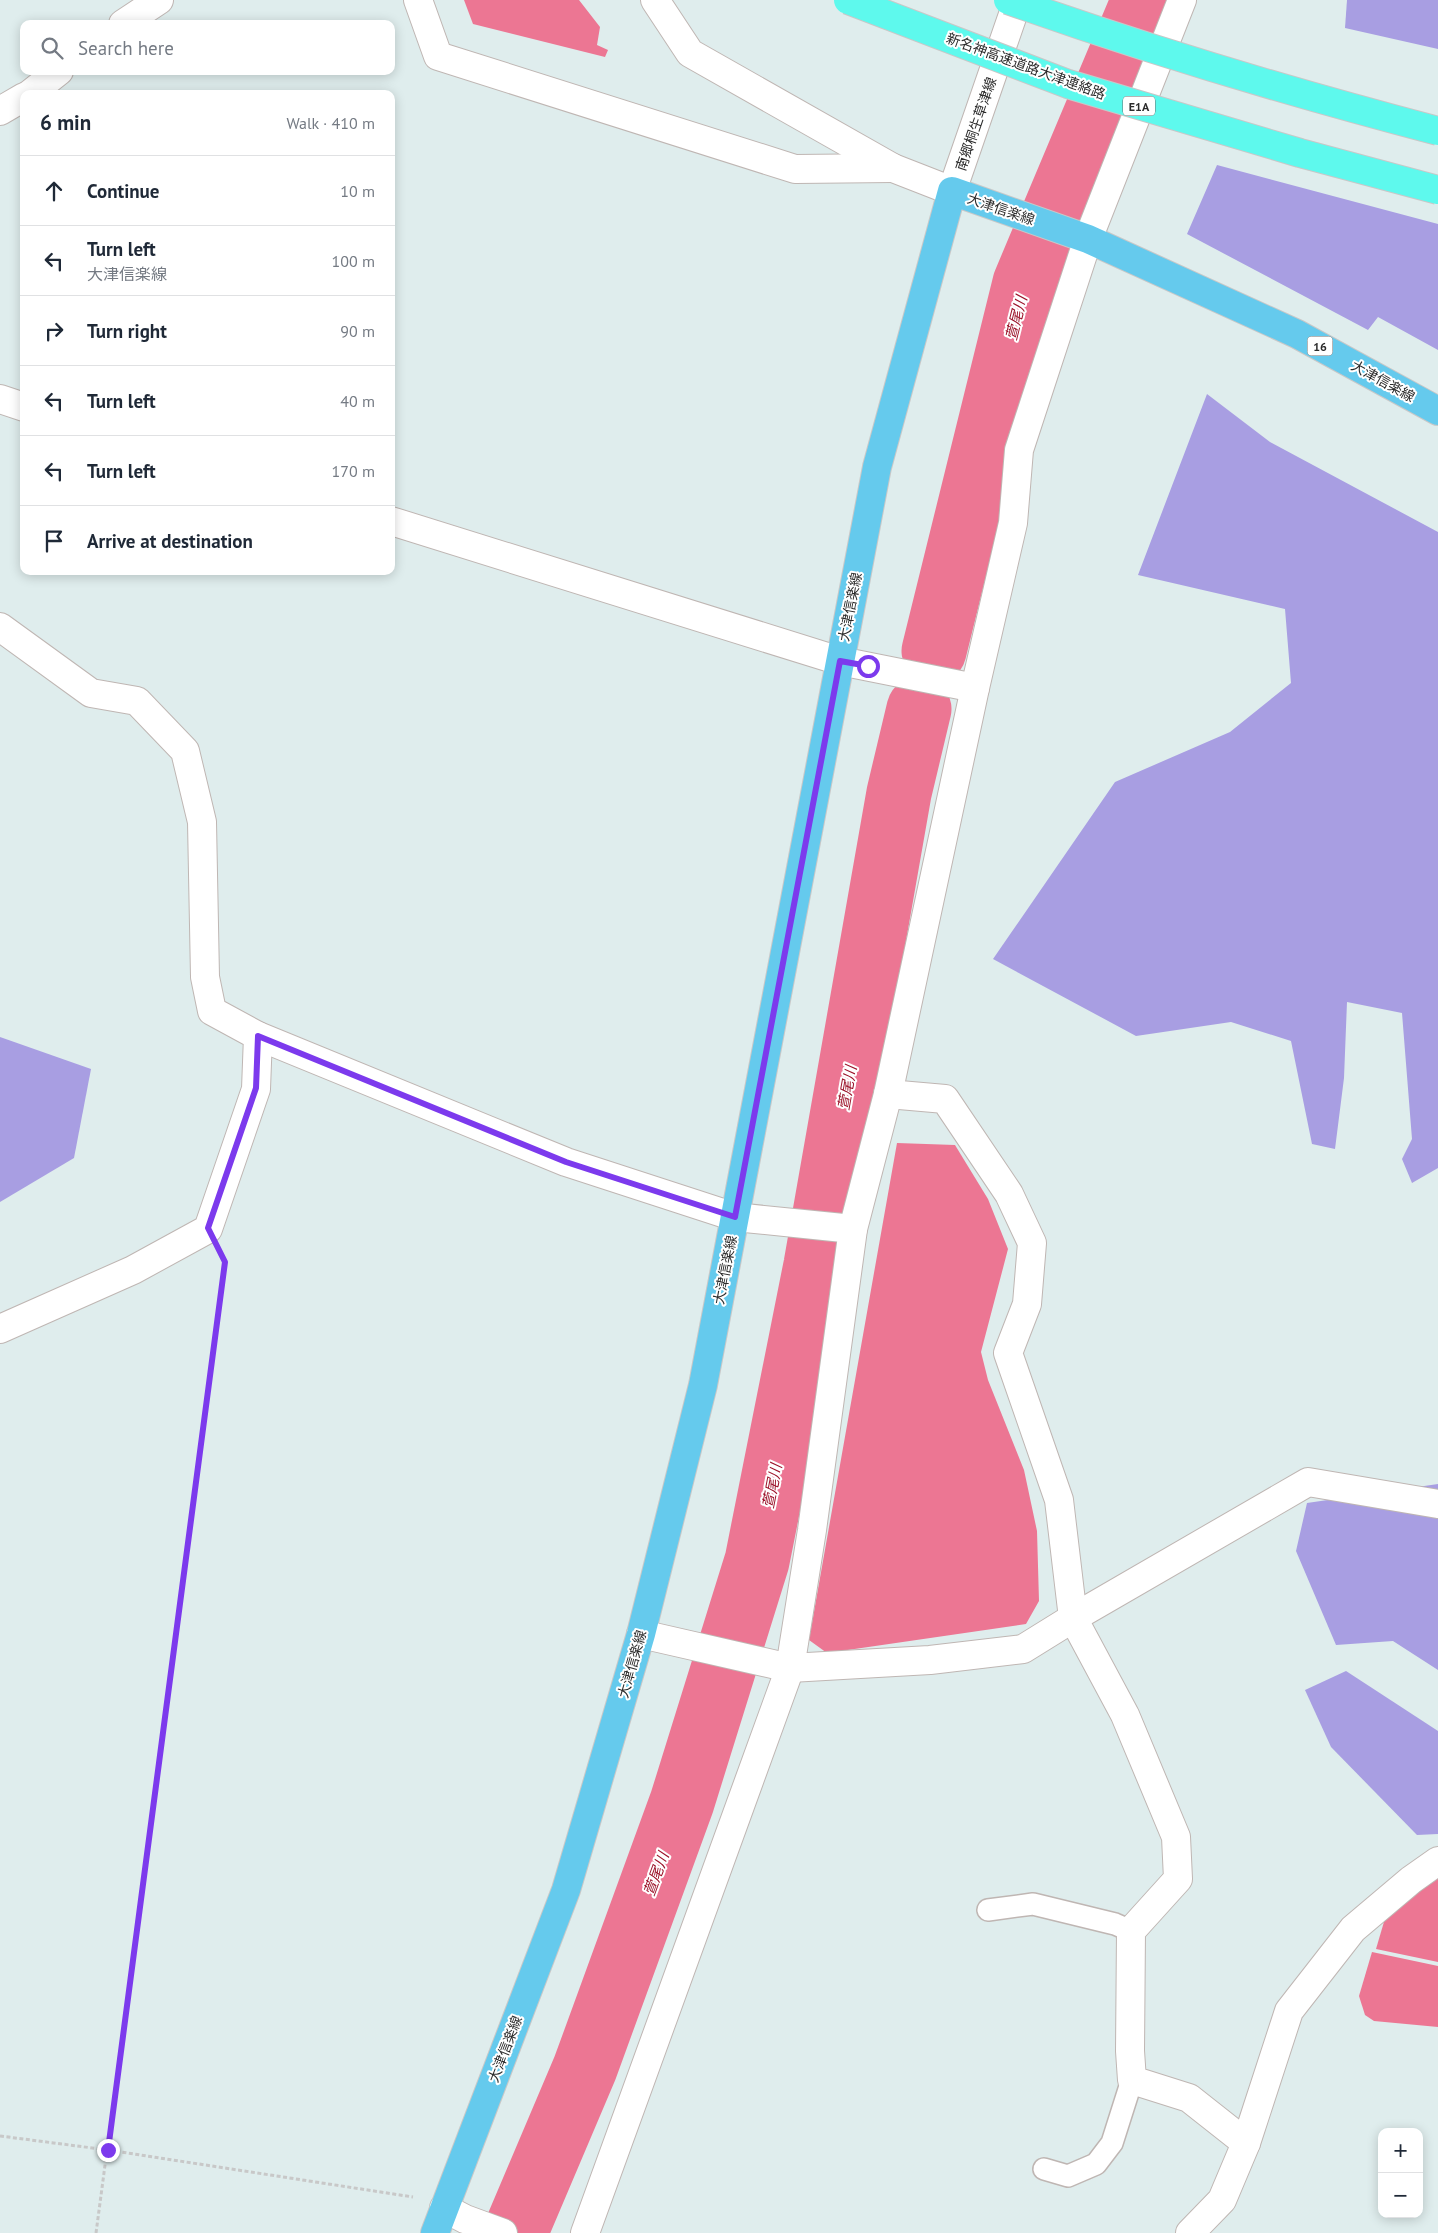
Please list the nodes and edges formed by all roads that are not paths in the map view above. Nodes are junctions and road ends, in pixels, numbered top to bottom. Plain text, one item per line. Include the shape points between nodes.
1 (159, 0) edge
2 (418, 0) edge
3 (655, 0) edge
4 (848, 0) edge
5 (1008, 0) edge
6 (1018, 0) edge
7 (1182, 0) edge
8 (130, 20) edge
9 (54, 75) edge
10 (35, 90) edge
11 (20, 99) edge
12 (0, 111) edge
13 (1438, 132) edge
14 (893, 168) junction
15 (1438, 190) edge
16 (952, 191) junction
17 (1084, 237) junction
18 (0, 399) edge
19 (20, 406) edge
20 (1438, 412) edge
21 (395, 522) edge
22 (0, 627) edge
23 (840, 661) junction
24 (964, 686) junction
25 (258, 1036) junction
26 (888, 1094) junction
27 (736, 1217) junction
28 (851, 1229) junction
29 (0, 1329) edge
30 (1438, 1504) edge
31 (1073, 1618) junction
32 (641, 1634) junction
33 (790, 1668) junction
34 (1438, 1861) edge
35 (988, 1910) dead end
36 (1131, 1931) junction
37 (1132, 2080) junction
38 (1246, 2143) junction
39 (1044, 2169) dead end
40 (454, 2213) junction
41 (435, 2233) edge
42 (503, 2233) edge
43 (585, 2233) edge
44 (1190, 2233) edge

1 - 8 street
2 - 14 street via 438,56 795,169
3 - 14 street via 690,53
4 - 15 highway, 新名神高速道路大津連絡路 / E1A, bridge via 1068,84
5 - 13 highway, bridge via 1319,100
6 - 16 street, 南郷桐生草津線
7 - 17 street
9 - 10 street
11 - 12 street
14 - 16 street
16 - 17 main road, 大津信楽線 / 16
16 - 23 main road, 大津信楽線 via 877,466
17 - 20 main road, 大津信楽線 / 16 via 1297,334
17 - 24 street via 1019,450 1013,523
18 - 19 street
21 - 23 street
22 - 25 street via 91,693 137,701 185,751 202,822 205,977 212,1011
23 - 24 street
23 - 27 main road, 大津信楽線
24 - 26 street
25 - 27 street via 566,1162
25 - 29 street via 256,1088 208,1228 133,1270
26 - 28 street
26 - 31 street via 945,1099 1009,1194 1032,1243 1027,1304 1008,1353 1059,1500
27 - 28 street
27 - 32 main road, 大津信楽線 via 702,1385
28 - 33 street via 812,1530
30 - 31 street via 1308,1482
31 - 33 street via 1023,1649 930,1660
31 - 36 street via 1125,1715 1176,1837 1178,1879
32 - 33 street
32 - 40 main road, 大津信楽線 via 566,1890
33 - 43 street
34 - 38 street via 1353,1929 1289,2011
35 - 36 lane via 1033,1904
36 - 37 street
37 - 38 street via 1189,2098
37 - 39 lane via 1112,2143 1096,2164 1068,2176
38 - 44 street via 1222,2200
40 - 41 main road, 大津信楽線
40 - 42 street

